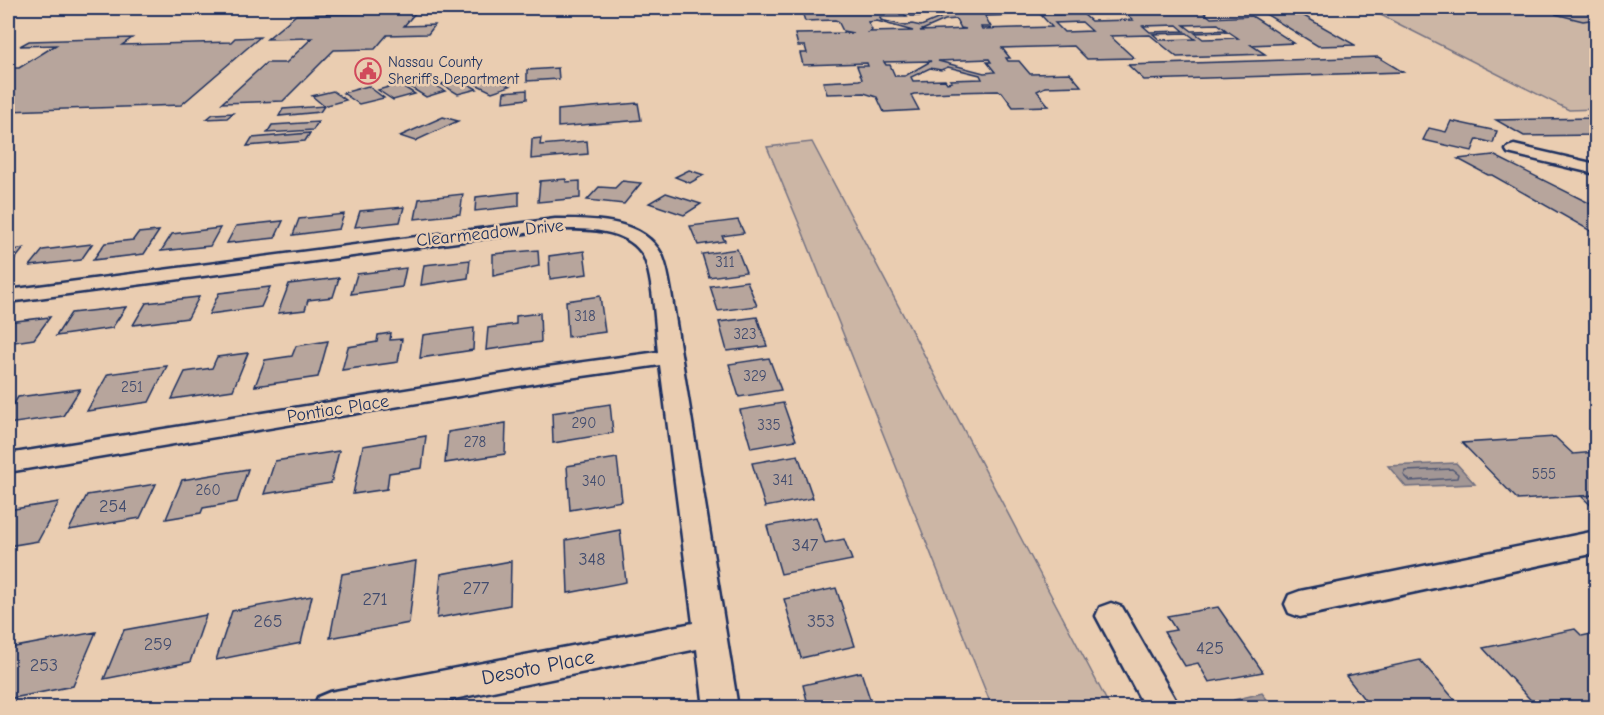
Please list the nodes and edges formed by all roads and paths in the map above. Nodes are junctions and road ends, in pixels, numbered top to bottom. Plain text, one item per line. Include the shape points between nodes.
1 (1514, 150) dead end
2 (1596, 169) edge
3 (8, 296) edge
4 (669, 357) junction
5 (8, 463) edge
6 (1596, 542) edge
7 (1300, 604) dead end
8 (1111, 616) dead end
9 (710, 633) junction
10 (330, 708) edge
11 (721, 708) edge
12 (1163, 708) edge

1 - 2 street
3 - 4 street, Clearmeadow Drive via 494,231 555,224 598,226 637,239 654,259
4 - 5 street, Pontiac Place
4 - 9 street, Clearmeadow Drive
6 - 7 street
8 - 12 street
9 - 10 street, Desoto Place
9 - 11 street, Clearmeadow Drive

